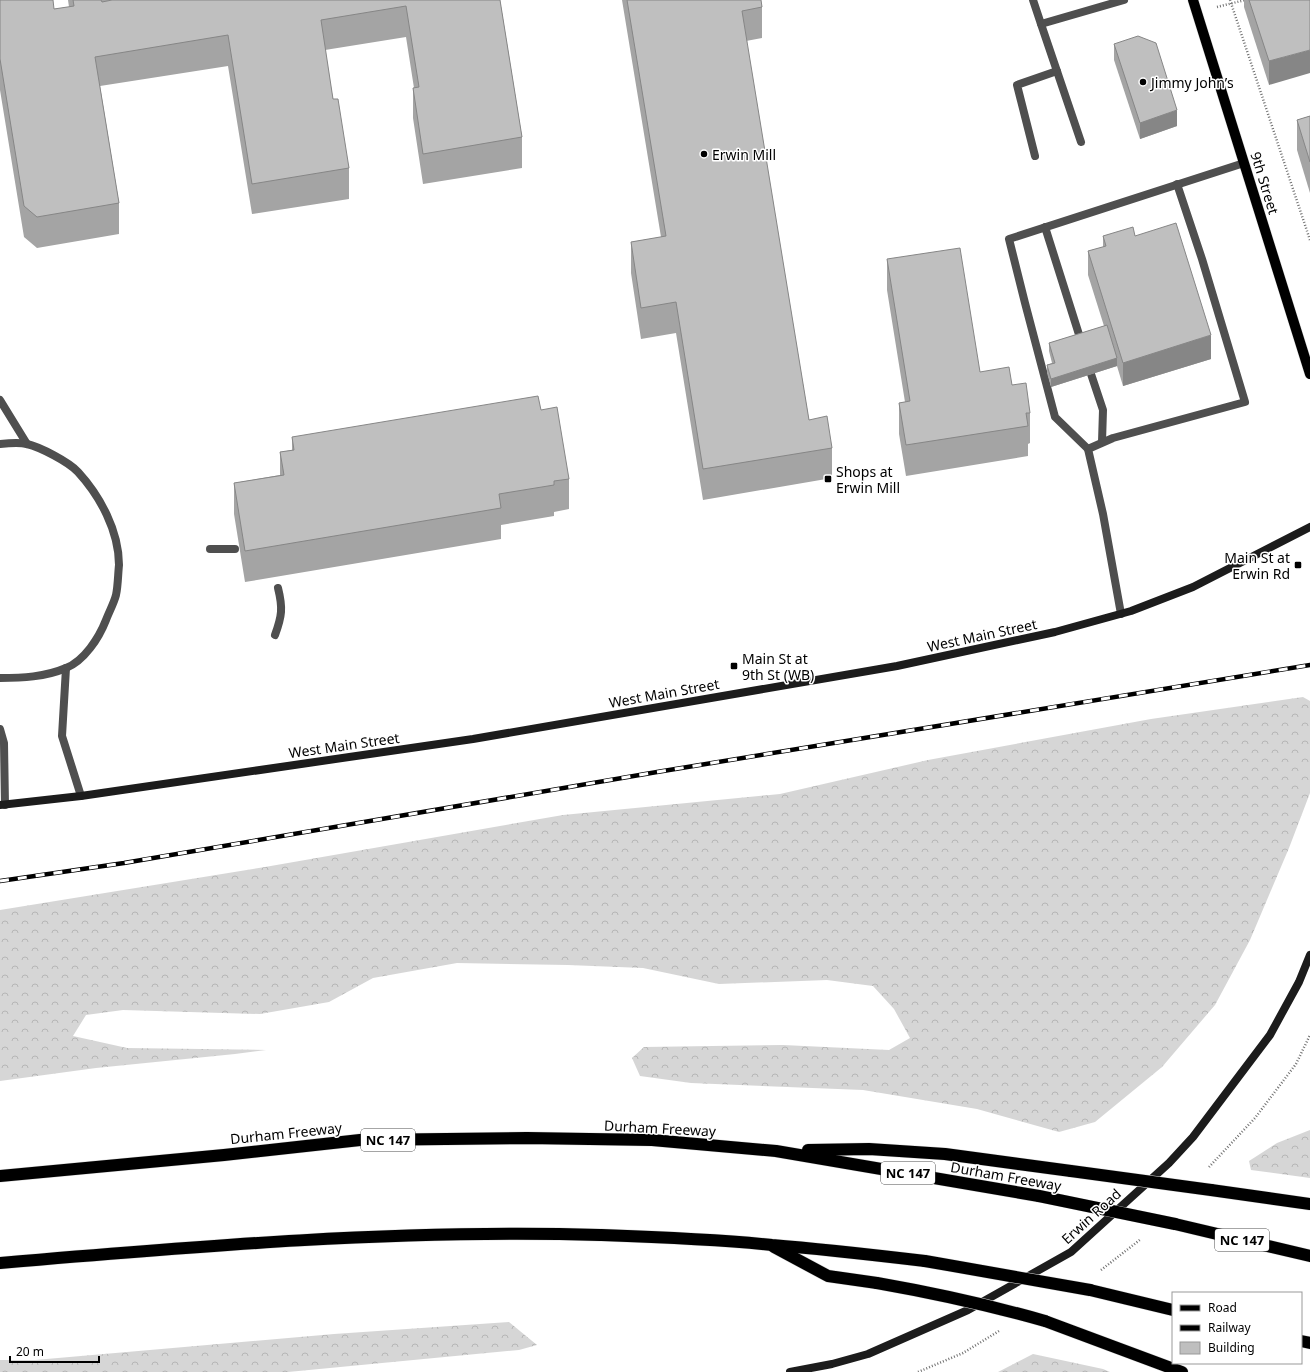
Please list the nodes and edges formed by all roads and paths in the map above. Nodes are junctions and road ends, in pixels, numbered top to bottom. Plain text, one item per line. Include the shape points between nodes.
1 (1033, 0) edge
2 (1124, 0) edge
3 (1193, 0) edge
4 (1245, 0) edge
5 (1230, 2) edge
6 (1197, 12) junction
7 (1041, 24) junction
8 (1057, 71) junction
9 (1081, 142) dead end
10 (1035, 156) dead end
11 (1244, 163) junction
12 (1177, 184) junction
13 (1045, 227) junction
14 (1310, 240) edge
15 (1310, 374) edge
16 (0, 400) edge
17 (1102, 442) junction
18 (0, 444) edge
19 (27, 444) junction
20 (1088, 449) junction
21 (1310, 527) edge
22 (210, 549) dead end
23 (235, 549) dead end
24 (278, 588) dead end
25 (1121, 614) junction
26 (275, 636) dead end
27 (66, 668) junction
28 (0, 678) edge
29 (0, 729) edge
30 (82, 796) junction
31 (2, 805) edge
32 (1310, 955) edge
33 (776, 1151) junction
34 (0, 1176) edge
35 (1310, 1204) edge
36 (770, 1244) junction
37 (1310, 1256) edge
38 (0, 1263) edge
39 (1172, 1310) edge
40 (790, 1372) edge
41 (1182, 1372) edge

1 - 7 lane
2 - 7 lane
3 - 6 main road, 9th Street
4 - 5 path
5 - 6 path
5 - 14 path
6 - 11 main road, 9th Street
7 - 8 lane
8 - 9 lane
8 - 10 lane via 1017,84
11 - 12 lane
11 - 15 main road, 9th Street
12 - 13 lane
12 - 17 lane via 1245,402
13 - 17 lane via 1103,410
13 - 20 lane via 1009,239 1055,417
16 - 19 lane
17 - 20 lane
18 - 19 lane
19 - 27 lane via 44,450 77,471 107,514 117,548 119,564 116,595 102,632 77,662
20 - 25 lane
21 - 25 main road, West Main Street via 1193,587
22 - 23 lane
24 - 26 lane via 282,602 281,619
25 - 30 main road, West Main Street via 1055,632 897,666 664,707 465,740
27 - 28 lane via 28,678
27 - 30 lane via 62,736
29 - 31 lane via 4,743
30 - 31 main road, West Main Street
32 - 40 main road, Erwin Road via 1270,1035 1193,1137 1169,1163 1071,1252 968,1310 868,1354
33 - 34 highway, Durham Freeway / NC 147 via 652,1140 360,1140
33 - 35 highway, bridge via 869,1150 946,1154
33 - 37 highway, Durham Freeway / NC 147, bridge via 1039,1196 1175,1224
36 - 38 highway via 682,1238 494,1234 257,1243
36 - 39 highway, bridge via 925,1261 1090,1290
36 - 41 highway, bridge via 828,1276 954,1297 1008,1310 1045,1321

